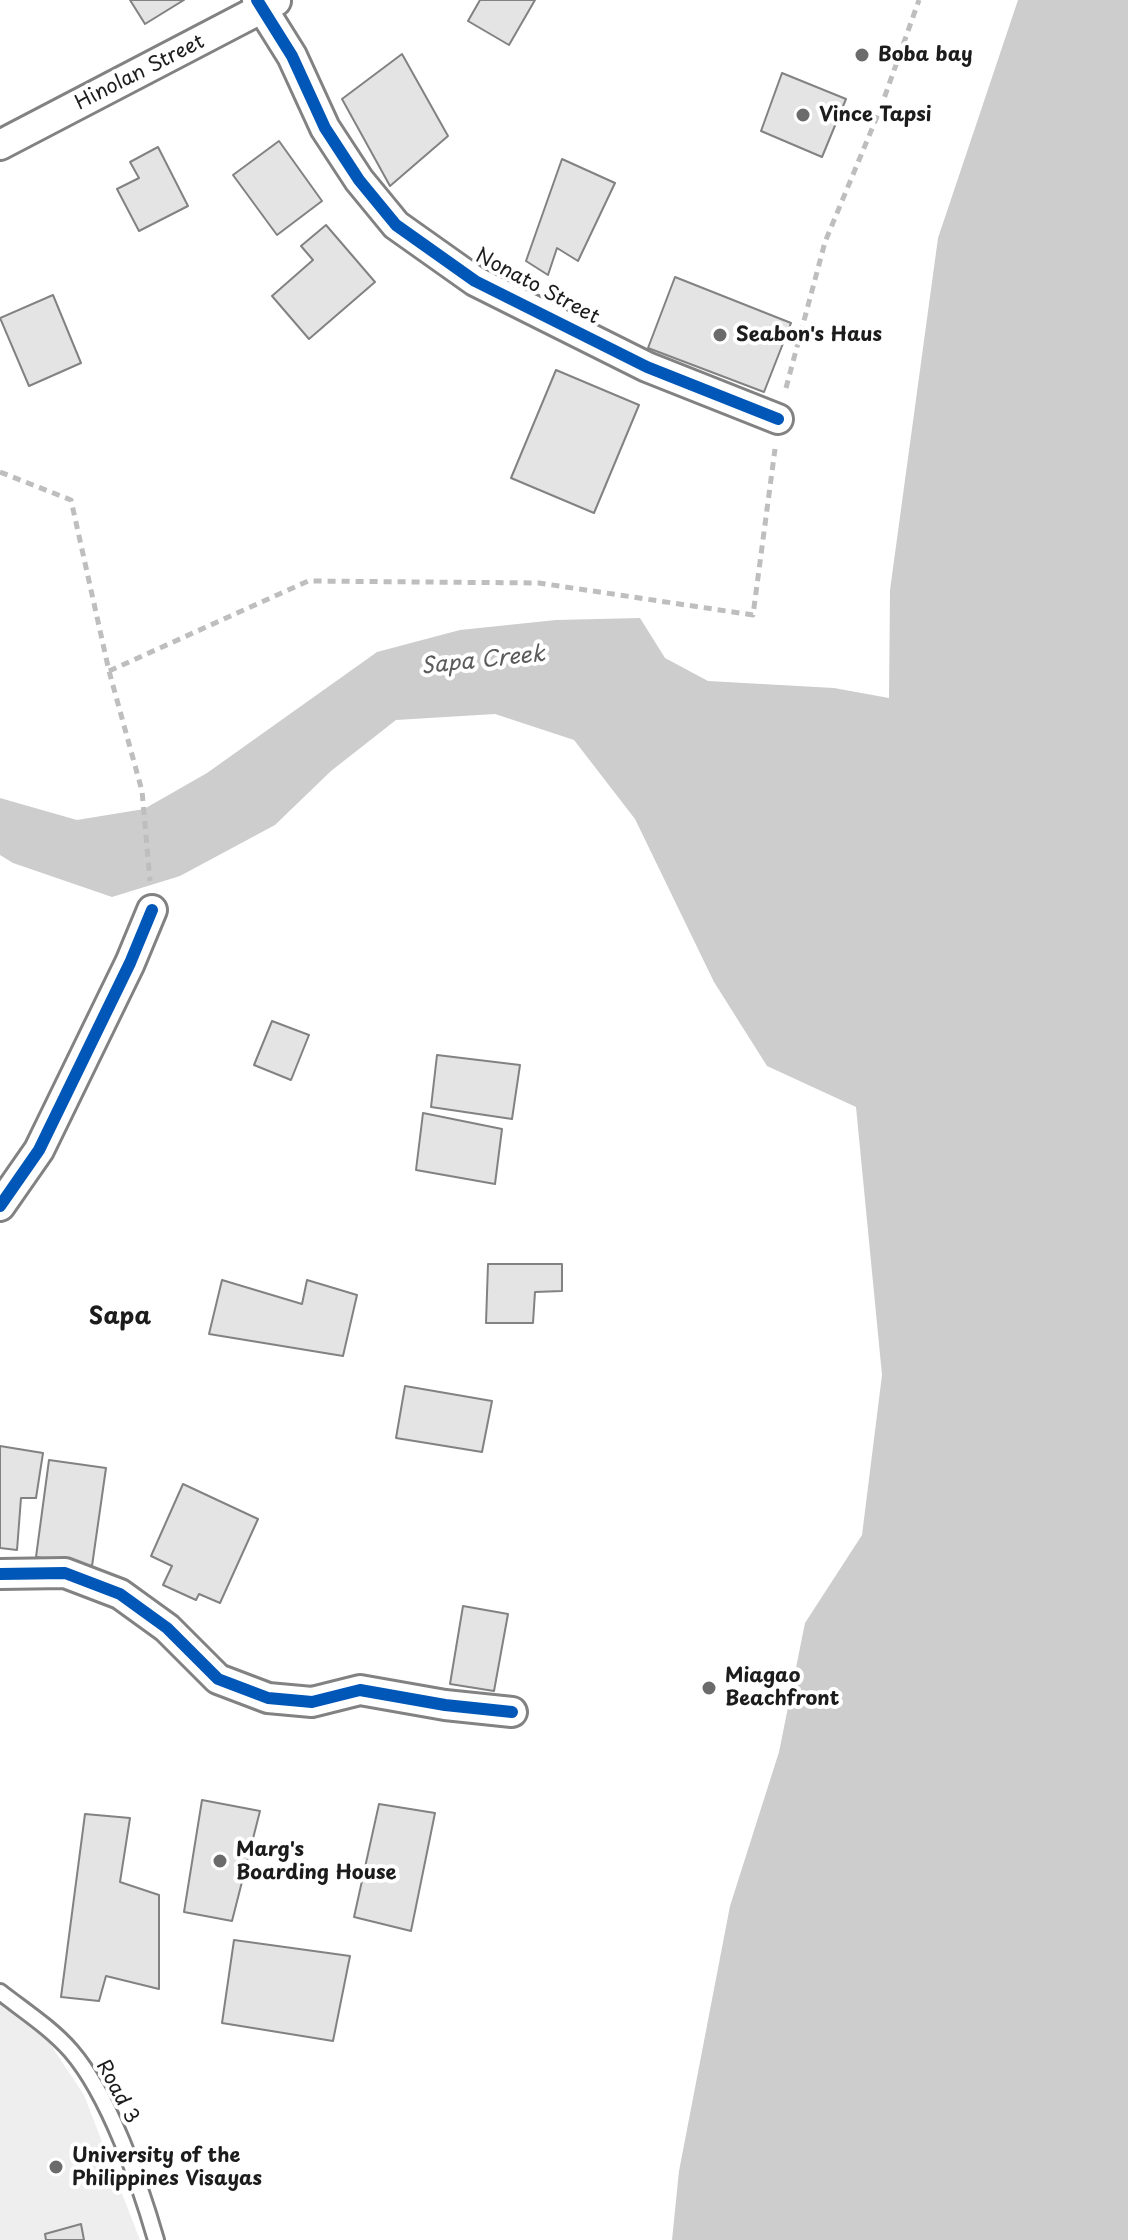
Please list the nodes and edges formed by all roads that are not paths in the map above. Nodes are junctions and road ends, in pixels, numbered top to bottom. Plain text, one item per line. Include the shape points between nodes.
1 (266, 3) edge
2 (0, 145) edge
3 (778, 419) road end
4 (152, 910) road end
5 (0, 1206) edge
6 (0, 1574) edge
7 (512, 1712) dead end
8 (0, 1992) edge
9 (156, 2240) edge

1 - 2 street, Hinolan Street
1 - 3 street, Nonato Street via 325,128 396,225 475,281 647,367
4 - 5 street via 39,1150
6 - 7 street via 65,1573 120,1594 167,1628 218,1679 268,1698 312,1702 360,1690
8 - 9 lane, Road 3 via 70,2050 90,2079 130,2162

